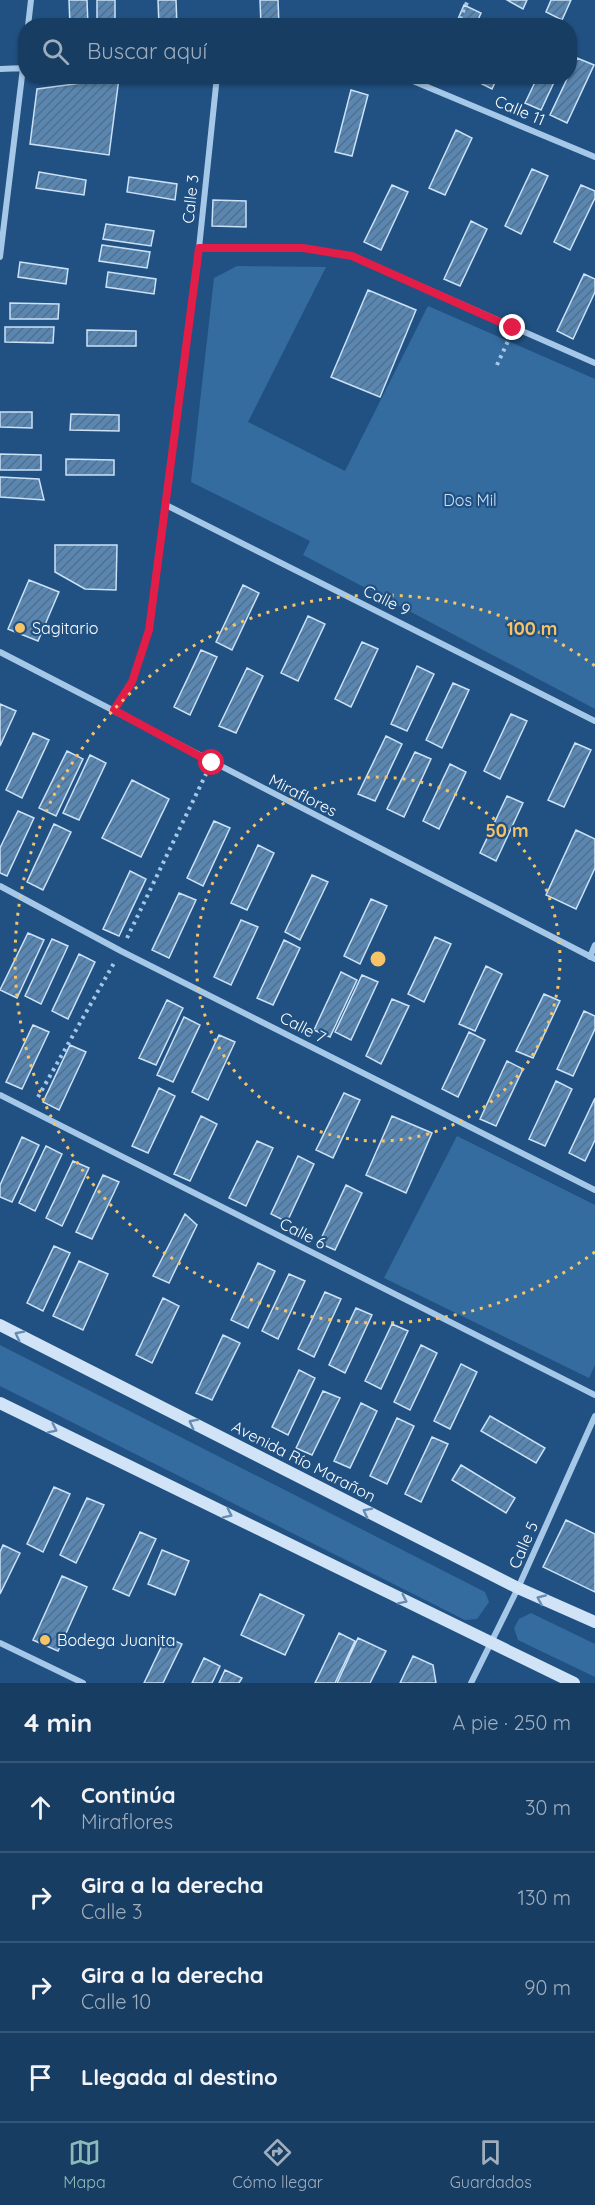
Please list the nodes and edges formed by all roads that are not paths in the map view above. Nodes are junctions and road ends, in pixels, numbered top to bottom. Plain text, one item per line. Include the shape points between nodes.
1 (31, 0) edge
2 (29, 18) edge
3 (18, 68) edge
4 (0, 69) edge
5 (22, 84) edge
6 (216, 84) edge
7 (420, 84) edge
8 (595, 157) edge
9 (199, 248) junction
10 (0, 257) edge
11 (595, 363) edge
12 (166, 505) junction
13 (0, 652) edge
14 (114, 710) junction
15 (595, 721) edge
16 (0, 886) edge
17 (595, 945) edge
18 (592, 958) edge
19 (0, 1095) edge
20 (595, 1190) edge
21 (0, 1325) edge
22 (595, 1395) edge
23 (0, 1403) edge
24 (595, 1416) edge
25 (518, 1588) junction
26 (595, 1622) edge
27 (0, 1643) edge
28 (491, 1643) junction
29 (83, 1683) edge
30 (471, 1683) edge
31 (574, 1683) edge

1 - 2 street
3 - 4 street
5 - 10 street
6 - 9 street, Calle 3
7 - 8 street, Calle 11
9 - 11 street via 329,250 352,256
9 - 12 street, Calle 3
12 - 14 street, Calle 3 via 149,630 132,682
12 - 15 street, Calle 9
13 - 14 street, Miraflores
14 - 18 street, Miraflores
16 - 20 street, Calle 7
17 - 18 street
19 - 22 street, Calle 6
25 -> 21 main road, Avenida Río Marañon
23 -> 28 main road
24 - 25 street, Calle 5
26 -> 25 main road, Avenida Río Marañon
25 - 28 street, Calle 5
27 - 29 street
28 - 30 street, Calle 5
28 - 31 main road

